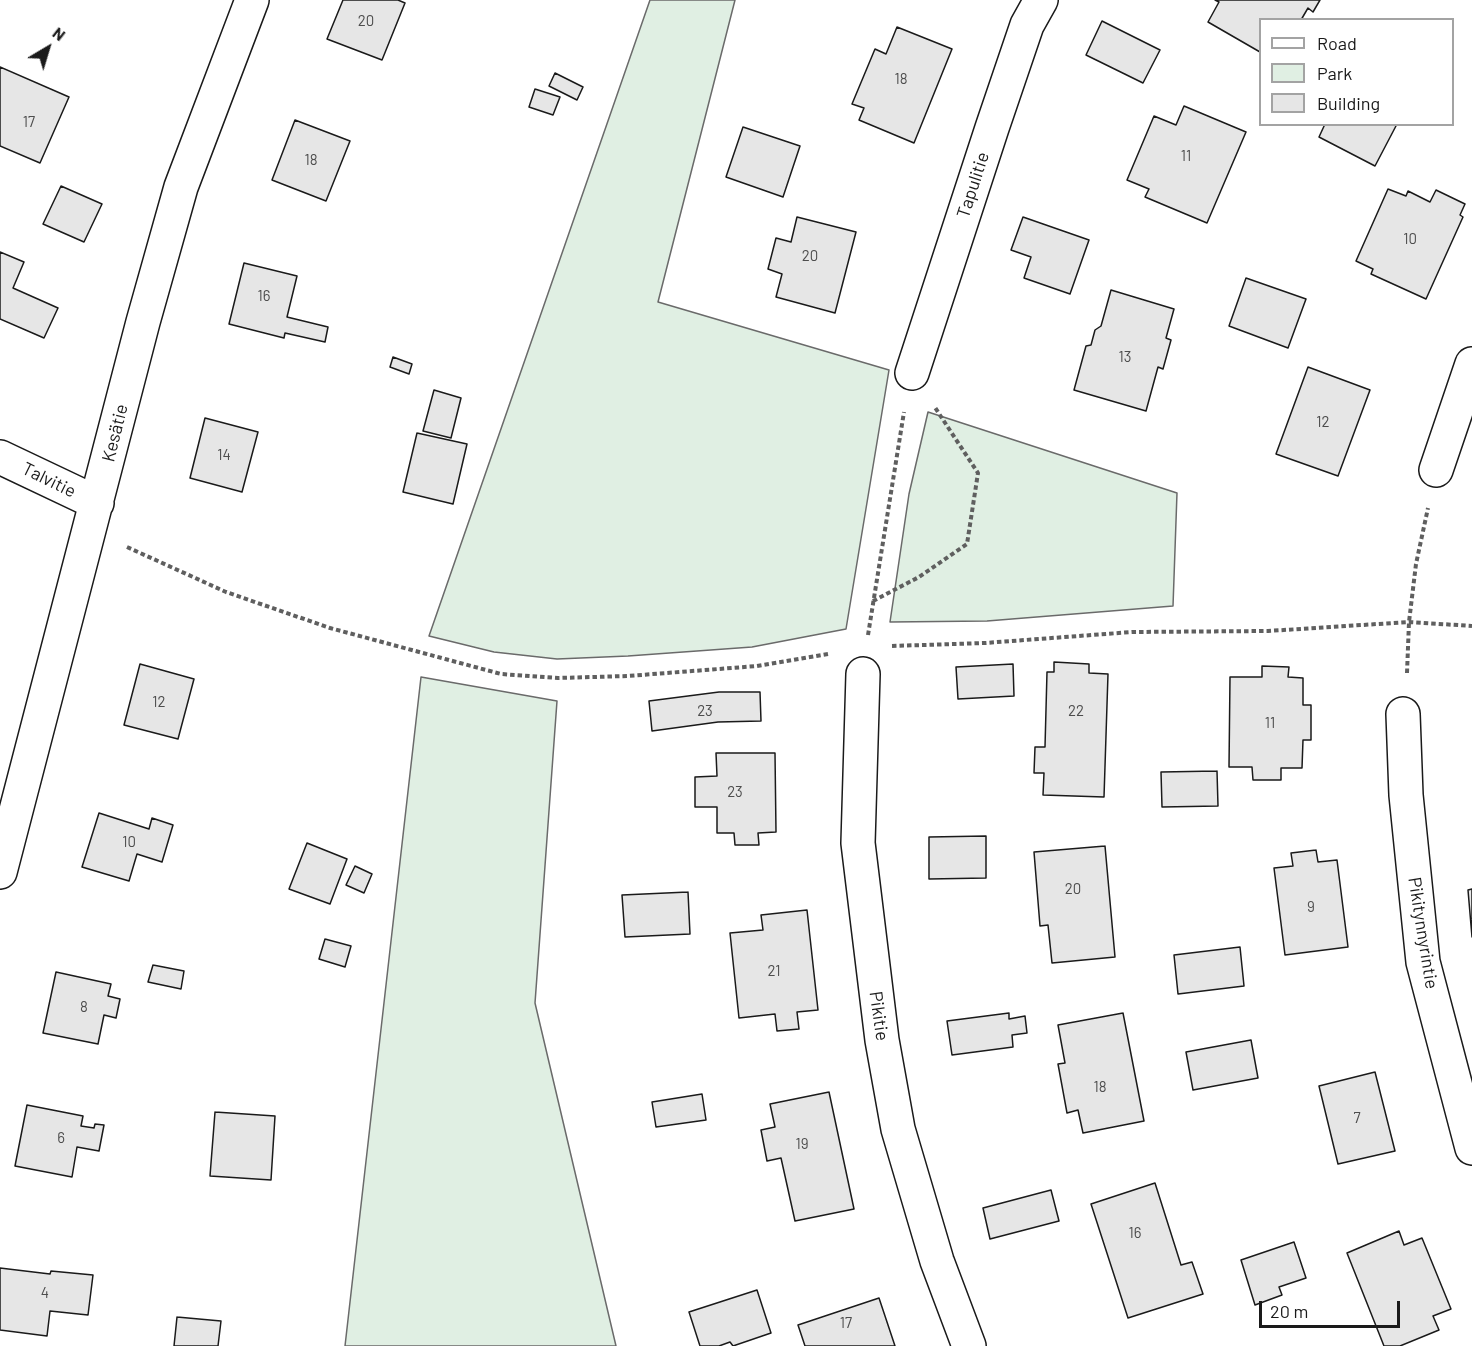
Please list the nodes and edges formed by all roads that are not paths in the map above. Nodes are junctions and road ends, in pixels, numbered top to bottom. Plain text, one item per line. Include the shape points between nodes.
1 (252, 0) edge
2 (1041, 0) edge
3 (1472, 364) edge
4 (912, 373) road end
5 (0, 457) edge
6 (1436, 470) road end
7 (93, 516) junction
8 (865, 660) road end
9 (1403, 714) road end
10 (0, 872) edge
11 (1472, 1148) edge
12 (969, 1346) edge

1 - 7 street, Kesätie via 182,187
2 - 4 street, Tapulitie via 1027,25 1002,97
3 - 6 street
5 - 7 street, Talvitie
7 - 10 street, Kesätie
8 - 12 street, Pikitie via 858,843 882,1040 898,1129 937,1262
9 - 11 street, Pikitynnyrintie via 1407,805 1423,962

